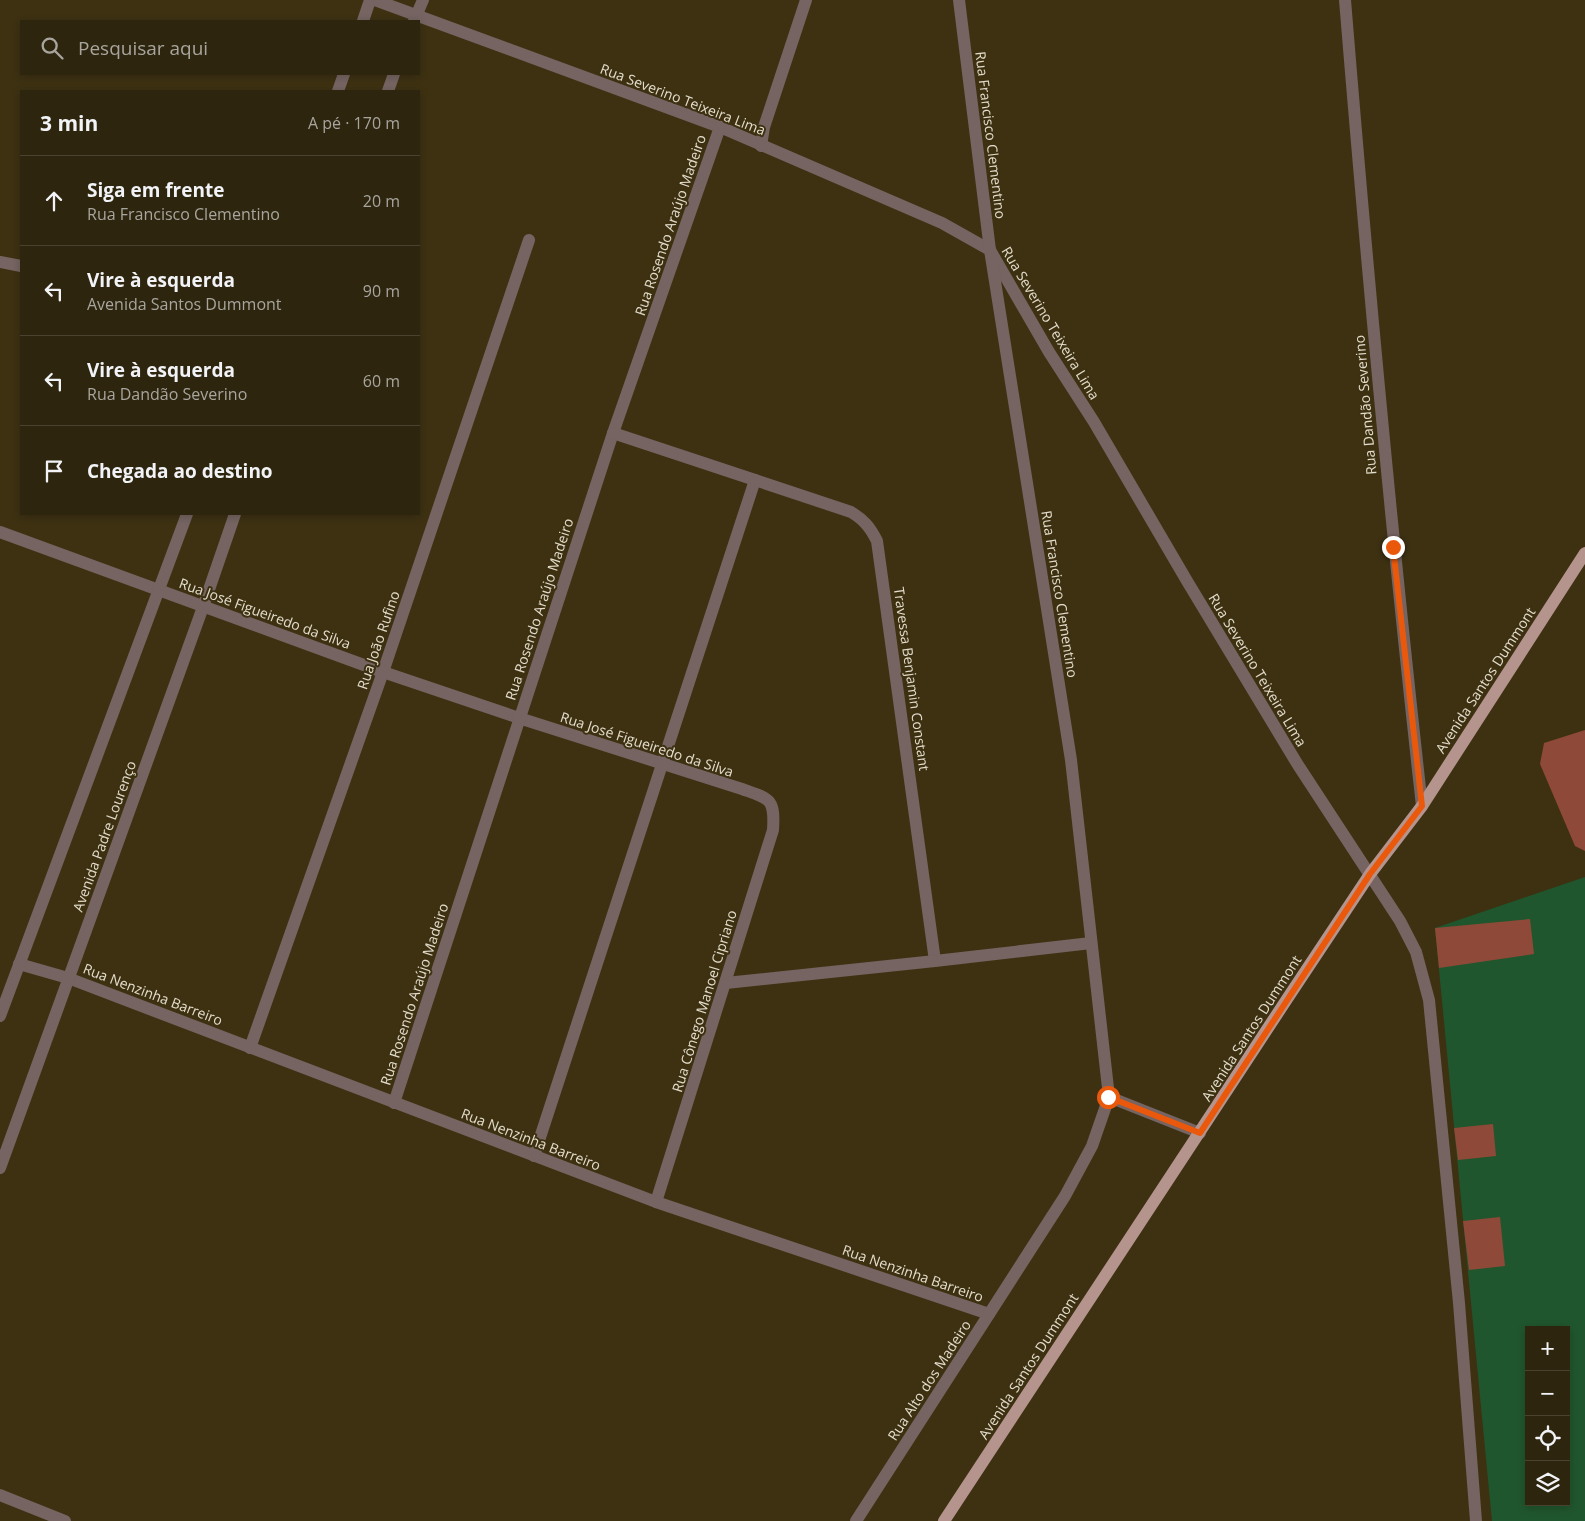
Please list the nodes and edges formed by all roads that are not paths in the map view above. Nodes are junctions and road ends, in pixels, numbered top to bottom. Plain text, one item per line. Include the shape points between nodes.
1 (370, 0) edge
2 (375, 0) edge
3 (422, 0) edge
4 (806, 0) edge
5 (959, 0) edge
6 (1345, 0) edge
7 (415, 19) edge
8 (363, 20) edge
9 (420, 21) edge
10 (344, 75) edge
11 (394, 75) edge
12 (338, 90) edge
13 (388, 90) edge
14 (720, 127) junction
15 (761, 146) junction
16 (529, 240) dead end
17 (990, 250) junction
18 (0, 262) edge
19 (20, 266) edge
20 (613, 433) junction
21 (755, 480) junction
22 (187, 515) edge
23 (235, 515) edge
24 (0, 532) edge
25 (1585, 553) edge
26 (158, 591) junction
27 (204, 607) junction
28 (383, 672) junction
29 (519, 718) junction
30 (661, 764) junction
31 (1422, 806) junction
32 (773, 808) joint
33 (1370, 874) junction
34 (1091, 943) junction
35 (935, 961) junction
36 (19, 964) junction
37 (68, 978) junction
38 (726, 983) junction
39 (0, 1016) edge
40 (250, 1048) junction
41 (1108, 1097) junction
42 (394, 1103) junction
43 (1200, 1133) junction
44 (534, 1156) junction
45 (0, 1168) edge
46 (656, 1202) junction
47 (989, 1314) junction
48 (0, 1495) edge
49 (65, 1521) edge
50 (856, 1521) edge
51 (944, 1521) edge
52 (1476, 1521) edge

1 - 8 street
2 - 7 street, Rua Severino Teixeira Lima
3 - 7 street
4 - 15 street via 764,127
5 - 17 street, Rua Francisco Clementino
6 - 31 street, Rua Dandão Severino via 1391,527
9 - 14 street, Rua Severino Teixeira Lima
10 - 12 street
11 - 13 street
14 - 15 street, Rua Severino Teixeira Lima
14 - 20 street, Rua Rosendo Araújo Madeiro
15 - 17 street, Rua Severino Teixeira Lima via 942,223
16 - 28 street, Rua João Rufino
17 - 33 street, Rua Severino Teixeira Lima via 1186,581
17 - 34 street, Rua Francisco Clementino via 1071,760
18 - 19 street
20 - 21 street, Travessa Benjamin Constant
20 - 29 street, Rua Rosendo Araújo Madeiro
21 - 30 street
21 - 35 street, Travessa Benjamin Constant via 851,512 864,520 877,541
22 - 26 street
23 - 27 street, Avenida Padre Lourenço
24 - 26 street, Rua José Figueiredo da Silva
25 - 31 main road, Avenida Santos Dummont
26 - 27 street, Rua José Figueiredo da Silva
26 - 36 street
27 - 28 street, Rua José Figueiredo da Silva
27 - 37 street, Avenida Padre Lourenço
28 - 29 street, Rua José Figueiredo da Silva
28 - 40 street, Rua João Rufino
29 - 30 street, Rua José Figueiredo da Silva
29 - 42 street, Rua Rosendo Araújo Madeiro
30 - 32 street, Rua José Figueiredo da Silva via 763,797
30 - 44 street
31 - 33 main road, Avenida Santos Dummont
32 - 38 street, Rua Cônego Manoel Cipriano via 773,830
33 - 43 main road, Avenida Santos Dummont
33 - 52 street, Rua Severino Teixeira Lima via 1416,952 1429,1000 1459,1303
34 - 35 street
34 - 41 street, Rua Francisco Clementino
35 - 38 street
36 - 37 street, Rua Nenzinha Barreiro
36 - 39 street
37 - 40 street, Rua Nenzinha Barreiro
37 - 45 street, Avenida Padre Lourenço
38 - 46 street, Rua Cônego Manoel Cipriano
40 - 42 street, Rua Nenzinha Barreiro
41 - 43 street
41 - 47 street, Rua Alto dos Madeiro via 1092,1146 1065,1196
42 - 44 street, Rua Nenzinha Barreiro
43 - 51 main road, Avenida Santos Dummont
44 - 46 street, Rua Nenzinha Barreiro
46 - 47 street, Rua Nenzinha Barreiro
47 - 50 street, Rua Alto dos Madeiro
48 - 49 street

